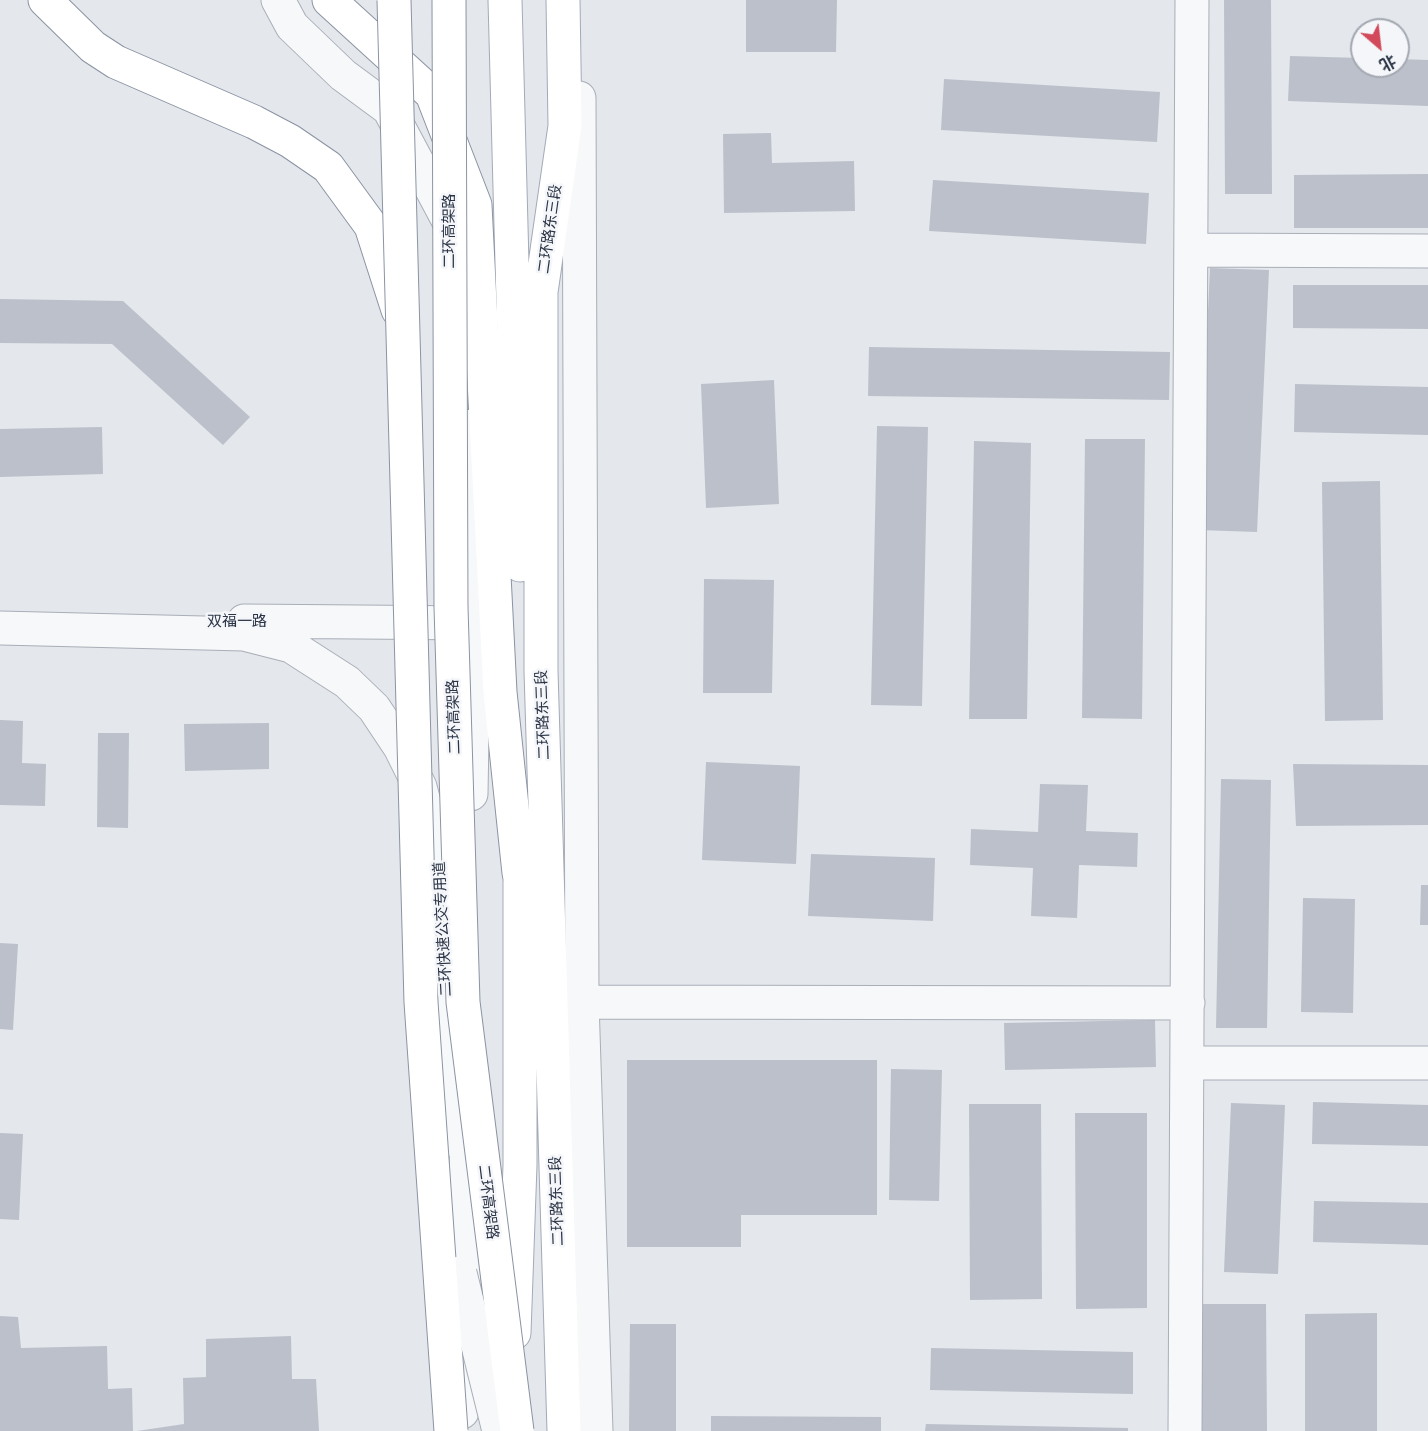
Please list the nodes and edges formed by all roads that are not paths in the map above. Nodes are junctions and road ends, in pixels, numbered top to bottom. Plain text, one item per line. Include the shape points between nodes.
1 (45, 0) edge
2 (278, 0) edge
3 (329, 0) edge
4 (394, 0) edge
5 (448, 0) edge
6 (505, 0) edge
7 (563, 0) edge
8 (577, 0) edge
9 (1192, 0) edge
10 (1191, 250) junction
11 (1428, 251) edge
12 (402, 322) junction
13 (0, 620) edge
14 (474, 623) junction
15 (0, 628) edge
16 (519, 873) junction
17 (582, 1002) junction
18 (1188, 1004) junction
19 (1188, 1063) junction
20 (1428, 1063) edge
21 (460, 1273) junction
22 (451, 1431) edge
23 (463, 1431) edge
24 (499, 1431) edge
25 (510, 1431) edge
26 (517, 1431) edge
27 (564, 1431) edge
28 (596, 1431) edge
29 (1185, 1431) edge

1 - 12 main road via 93,47 116,62 254,122 328,167 371,226
2 - 14 street via 292,26 342,75 389,109 454,231 464,325
3 - 16 main road, bridge via 432,94 476,205 500,692
4 - 12 main road, bridge
5 - 26 main road, 二环高架路, bridge via 451,618 463,1002
6 - 16 main road, 二环路东三段 via 522,606
7 - 27 main road, 二环路东三段 via 565,126 541,292 541,671
8 - 17 street
9 - 10 street
10 - 11 street
10 - 18 street
12 - 22 main road, bridge via 421,1002
13 - 14 street, 双福一路
14 - 23 street
15 - 21 street, 二环快速公交专用道, bridge via 244,634 291,646 347,682 374,708 420,787 441,867
16 - 25 main road, 二环路东三段, bridge via 520,1165
17 - 18 street
17 - 28 street
18 - 19 street
19 - 20 street
19 - 29 street
21 - 23 street, bridge
21 - 24 street, bridge

